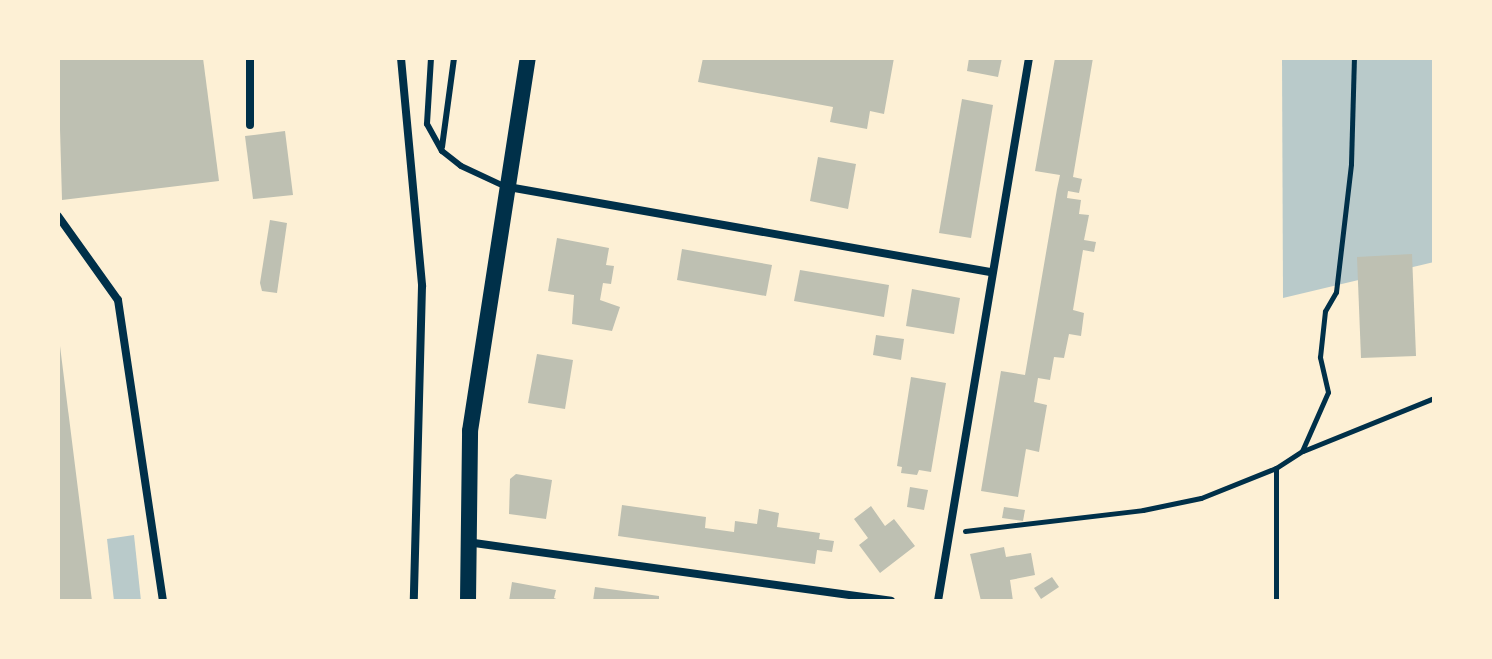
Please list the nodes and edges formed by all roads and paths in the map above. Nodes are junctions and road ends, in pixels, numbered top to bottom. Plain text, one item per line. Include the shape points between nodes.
1 (250, 58) edge
2 (401, 58) edge
3 (431, 58) edge
4 (454, 58) edge
5 (528, 58) edge
6 (1029, 58) edge
7 (1354, 58) edge
8 (250, 125) dead end
9 (442, 151) junction
10 (506, 187) junction
11 (58, 216) edge
12 (992, 272) junction
13 (1434, 398) edge
14 (1302, 451) junction
15 (1276, 468) junction
16 (948, 533) junction
17 (466, 542) junction
18 (163, 601) edge
19 (414, 601) edge
20 (468, 601) edge
21 (891, 601) edge
22 (938, 601) edge
23 (1276, 601) edge

1 - 8 street
2 - 19 street via 422,286
3 - 9 lane via 427,124
4 - 9 lane
5 - 10 main road
6 - 12 street
7 - 14 path via 1351,164 1336,292 1325,311 1320,357 1328,392
9 - 10 lane
10 - 12 street
10 - 17 main road via 475,385
11 - 18 street via 118,300
12 - 16 street
13 - 14 path
14 - 15 path
15 - 16 path via 1201,498 1143,510
15 - 23 path
16 - 22 street
17 - 20 main road
17 - 21 street

